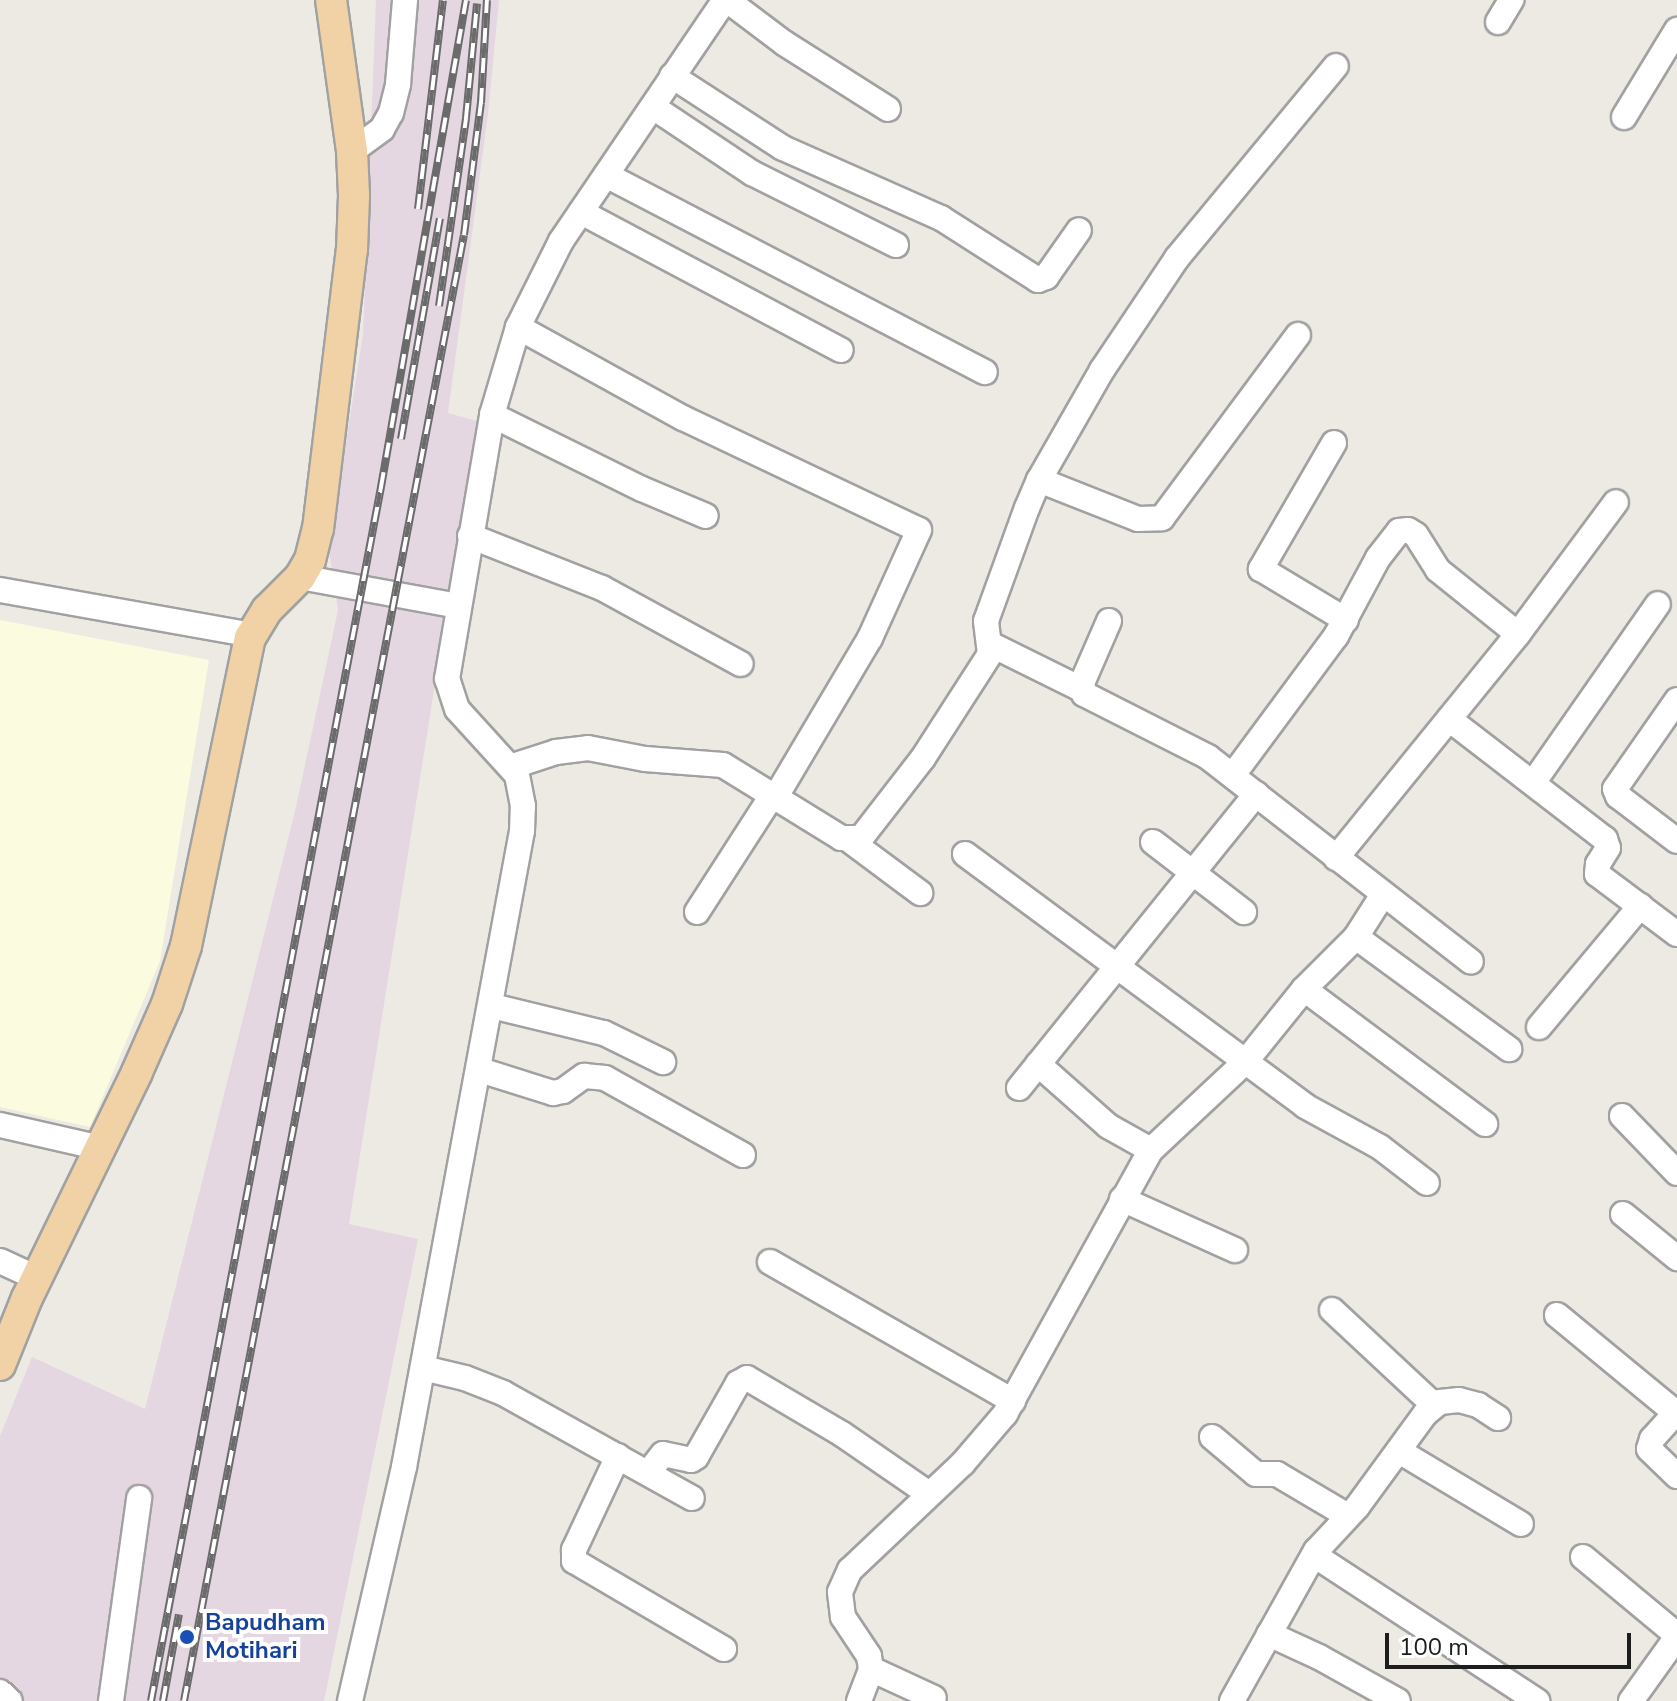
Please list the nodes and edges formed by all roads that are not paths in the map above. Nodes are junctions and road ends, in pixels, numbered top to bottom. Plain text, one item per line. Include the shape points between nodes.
1 (331, 0) edge
2 (405, 0) edge
3 (726, 0) edge
4 (1511, 0) edge
5 (1498, 22) dead end
6 (1677, 30) edge
7 (1336, 66) dead end
8 (672, 76) junction
9 (653, 107) junction
10 (888, 109) dead end
11 (1624, 117) dead end
12 (352, 151) junction
13 (606, 175) junction
14 (581, 212) junction
15 (1079, 230) dead end
16 (896, 245) dead end
17 (518, 327) junction
18 (1298, 335) dead end
19 (841, 350) dead end
20 (985, 372) dead end
21 (492, 415) junction
22 (1334, 443) dead end
23 (1039, 480) junction
24 (1616, 502) dead end
25 (706, 516) dead end
26 (470, 536) junction
27 (300, 577) junction
28 (0, 590) edge
29 (1658, 604) dead end
30 (458, 606) junction
31 (1346, 620) junction
32 (1109, 621) dead end
33 (1518, 634) junction
34 (252, 635) junction
35 (990, 644) junction
36 (741, 664) dead end
37 (1081, 689) junction
38 (1677, 700) edge
39 (1449, 719) junction
40 (513, 766) junction
41 (1233, 775) junction
42 (1533, 783) junction
43 (1256, 794) junction
44 (775, 795) junction
45 (849, 840) junction
46 (1677, 841) edge
47 (1153, 842) dead end
48 (965, 854) dead end
49 (1336, 858) junction
50 (1193, 871) junction
51 (920, 893) dead end
52 (1382, 896) junction
53 (1640, 906) junction
54 (697, 912) dead end
55 (1244, 912) dead end
56 (1677, 934) edge
57 (1356, 937) junction
58 (1471, 962) dead end
59 (1117, 968) junction
60 (1304, 989) junction
61 (492, 1006) junction
62 (1539, 1027) dead end
63 (1509, 1049) dead end
64 (1246, 1061) junction
65 (663, 1062) dead end
66 (1038, 1064) junction
67 (480, 1070) junction
68 (1019, 1088) dead end
69 (1622, 1116) dead end
70 (1485, 1124) dead end
71 (0, 1125) edge
72 (101, 1148) junction
73 (1151, 1150) junction
74 (743, 1155) dead end
75 (1677, 1173) edge
76 (1427, 1183) dead end
77 (1122, 1199) junction
78 (1623, 1214) dead end
79 (1235, 1250) dead end
80 (1677, 1258) edge
81 (0, 1261) edge
82 (770, 1262) dead end
83 (37, 1278) junction
84 (1332, 1310) dead end
85 (1557, 1315) dead end
86 (0, 1365) edge
87 (423, 1368) junction
88 (1013, 1401) junction
89 (1434, 1405) junction
90 (1498, 1418) dead end
91 (1212, 1437) dead end
92 (1399, 1451) junction
93 (618, 1456) junction
94 (648, 1473) junction
95 (1677, 1476) edge
96 (929, 1494) junction
97 (139, 1498) dead end
98 (692, 1498) dead end
99 (1348, 1516) junction
100 (1521, 1524) dead end
101 (1314, 1555) junction
102 (1583, 1557) dead end
103 (1269, 1634) junction
104 (1677, 1636) edge
105 (724, 1649) dead end
106 (871, 1669) junction
107 (0, 1692) edge
108 (934, 1698) dead end
109 (1634, 1700) edge
110 (10, 1701) edge
111 (111, 1701) edge
112 (350, 1701) edge
113 (859, 1701) edge
114 (1232, 1701) edge
115 (1398, 1701) edge
116 (1537, 1701) edge

1 - 12 main road
2 - 12 street via 391,113 382,129
3 - 8 street
3 - 10 street
4 - 5 street
6 - 11 street
7 - 23 street via 1151,294
8 - 9 street
8 - 15 street via 783,148 941,218 1038,280 1046,277
9 - 13 street
9 - 16 street via 752,173
12 - 27 main road via 352,250 326,475 310,560
13 - 14 street
13 - 20 street
14 - 17 street
14 - 19 street
17 - 21 street
17 - 44 street via 683,418 919,530 870,638
18 - 23 street via 1162,518 1138,519
21 - 25 street
21 - 26 street
22 - 31 street via 1261,569
23 - 35 street via 987,617
24 - 33 street
26 - 30 street
26 - 36 street via 602,588
27 - 30 street
27 - 34 main road via 267,610
28 - 34 street
29 - 42 street
30 - 40 street via 447,664 450,693 457,709
31 - 33 street via 1378,558 1403,530 1416,535 1438,570
31 - 41 street
32 - 37 street
33 - 39 street
34 - 72 main road via 186,946 155,1032
35 - 37 street
35 - 45 street via 988,659 923,758 861,838
37 - 41 street via 1192,747
38 - 46 street via 1615,789
39 - 42 street
39 - 49 street
40 - 44 street via 588,748 723,765
40 - 61 street via 522,791 522,831
41 - 43 street
42 - 53 street via 1605,839 1608,848 1597,874
43 - 49 street
43 - 50 street
44 - 45 street
44 - 54 street
45 - 51 street
47 - 50 street
48 - 59 street
49 - 52 street
50 - 55 street
50 - 59 street
52 - 57 street
52 - 58 street
53 - 56 street
53 - 62 street
57 - 60 street
57 - 63 street
59 - 64 street
59 - 66 street
60 - 64 street
60 - 70 street
61 - 65 street via 604,1033
61 - 67 street
64 - 73 street
64 - 76 street via 1305,1106 1380,1147
66 - 68 street
66 - 73 street via 1108,1126
67 - 74 street via 553,1093 584,1076 605,1078
67 - 87 street
69 - 75 street
71 - 72 street
72 - 83 main road
73 - 77 street
77 - 79 street
77 - 88 street
78 - 80 street
81 - 83 street
82 - 88 street
83 - 86 main road
84 - 89 street
85 - 95 street via 1670,1408 1671,1418 1649,1449
87 - 93 street via 503,1393
87 - 112 street
88 - 96 street via 963,1463
89 - 90 street via 1459,1400
89 - 92 street
91 - 99 street via 1256,1474 1277,1474
92 - 99 street
92 - 100 street
93 - 94 street
93 - 105 street via 574,1550 574,1561
94 - 96 street via 665,1453 696,1457 738,1383 747,1378
94 - 98 street
96 - 106 street via 866,1552 843,1581 843,1617 869,1656
97 - 111 street
99 - 101 street
101 - 103 street
101 - 116 street
102 - 104 street
103 - 114 street
103 - 115 street
104 - 109 street
106 - 108 street
106 - 113 street
107 - 110 street

